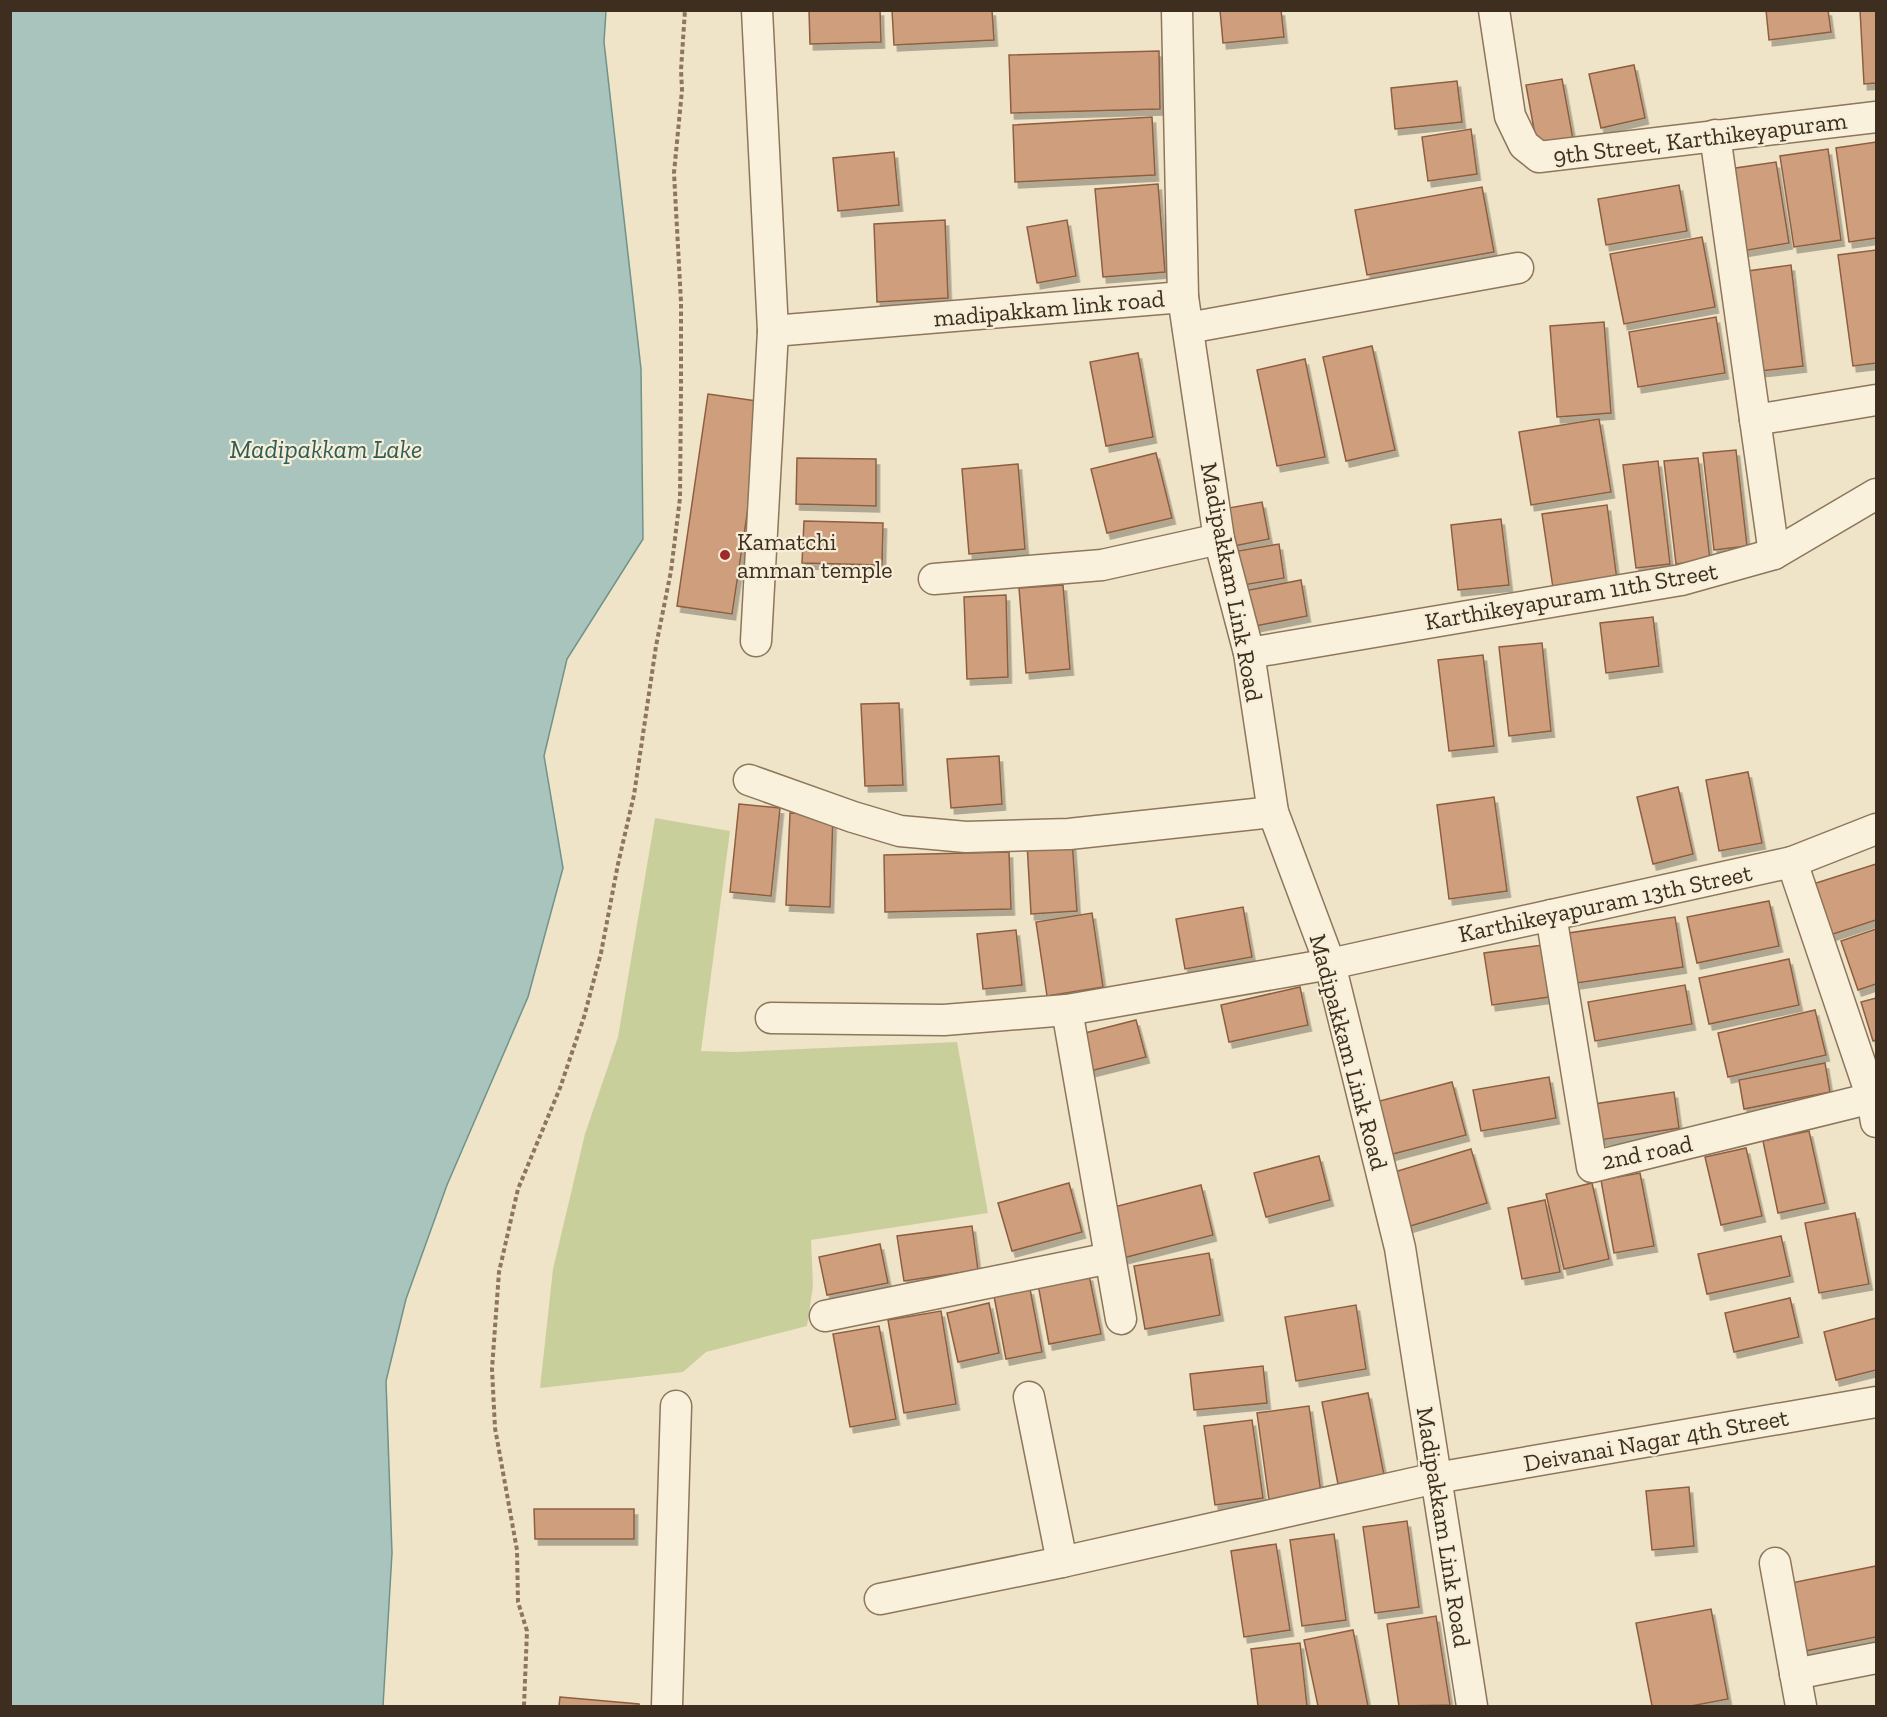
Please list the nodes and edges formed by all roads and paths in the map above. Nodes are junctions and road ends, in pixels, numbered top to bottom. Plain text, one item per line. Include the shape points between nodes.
1 (686, 10) edge
2 (757, 10) edge
3 (1177, 10) edge
4 (1494, 10) edge
5 (1876, 117) edge
6 (1715, 135) junction
7 (1518, 268) dead end
8 (1183, 297) junction
9 (1188, 328) junction
10 (773, 331) junction
11 (1876, 400) edge
12 (1755, 420) junction
13 (1876, 494) edge
14 (1219, 539) junction
15 (1774, 554) junction
16 (934, 579) dead end
17 (756, 641) dead end
18 (1250, 653) junction
19 (749, 780) dead end
20 (1273, 812) junction
21 (1876, 829) edge
22 (1792, 862) junction
23 (1551, 915) junction
24 (1330, 964) junction
25 (1067, 1010) junction
26 (771, 1018) dead end
27 (1875, 1106) edge
28 (1110, 1258) junction
29 (825, 1316) dead end
30 (1121, 1319) dead end
31 (1029, 1397) dead end
32 (1876, 1402) edge
33 (676, 1406) dead end
34 (1436, 1478) junction
35 (1062, 1562) junction
36 (1775, 1563) dead end
37 (880, 1599) dead end
38 (1876, 1658) edge
39 (1795, 1674) junction
40 (524, 1707) edge
41 (667, 1707) edge
42 (1472, 1707) edge
43 (1801, 1707) edge

1 - 40 path via 674,173 681,302 681,498 672,571 656,646 634,795 601,953 560,1088 518,1189 500,1272 492,1369 495,1428 517,1550 518,1602 527,1631
2 - 10 street
3 - 8 street, madipakkam link road
4 - 6 street, 9th Street, Karthikeyapuram via 1510,116 1524,145 1539,157
5 - 6 street, 9th Street, Karthikeyapuram
6 - 12 street
7 - 9 street
8 - 9 street, Madipakkam Link Road
8 - 10 street, madipakkam link road
9 - 14 street, Madipakkam Link Road
10 - 17 street
11 - 12 street
12 - 15 street
13 - 15 street, Karthikeyapuram 11th Street
14 - 16 street via 1102,565
14 - 18 street, Madipakkam Link Road
15 - 18 street, Karthikeyapuram 11th Street via 1681,580
18 - 20 street, Madipakkam Link Road
19 - 20 street via 900,831 966,837 1069,834
20 - 24 street, Madipakkam Link Road
21 - 22 street, Karthikeyapuram 13th Street
22 - 23 street, Karthikeyapuram 13th Street
22 - 27 street
23 - 24 street, Karthikeyapuram 13th Street
23 - 27 street, 2nd road via 1592,1167
24 - 25 street, Karthikeyapuram 13th Street
24 - 34 street, Madipakkam Link Road via 1400,1248
25 - 26 street, Karthikeyapuram 13th Street via 944,1020
25 - 28 street
28 - 29 street
28 - 30 street
31 - 35 street
32 - 34 street, Deivanai Nagar 4th Street
33 - 41 street
34 - 35 street, Deivanai Nagar 4th Street
34 - 42 street, Madipakkam Link Road
35 - 37 street, Deivanai Nagar 4th Street
36 - 39 street
38 - 39 street
39 - 43 street

